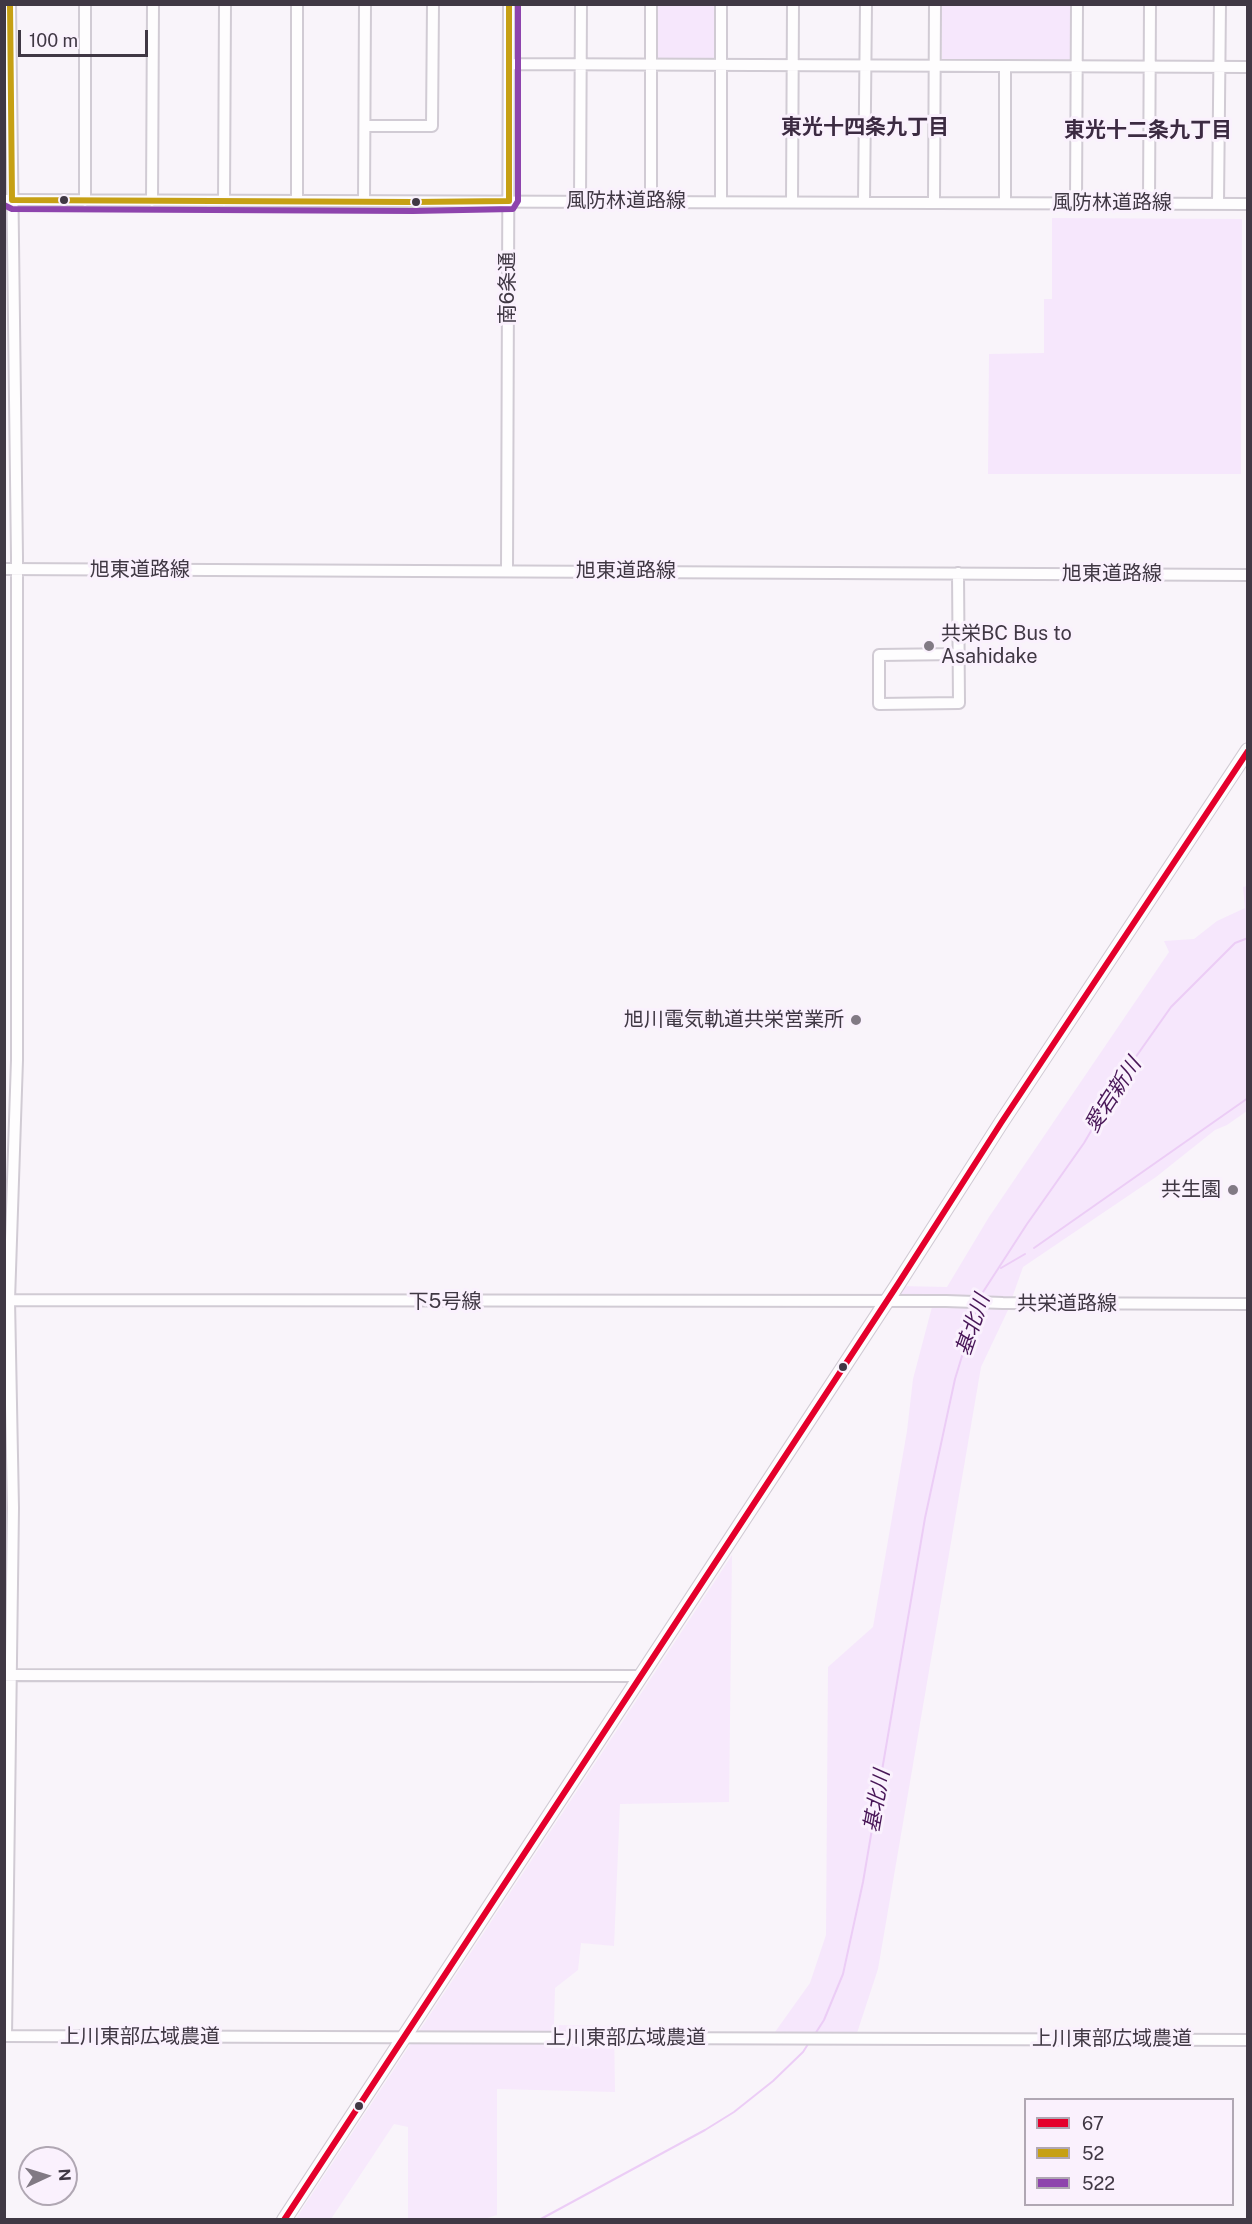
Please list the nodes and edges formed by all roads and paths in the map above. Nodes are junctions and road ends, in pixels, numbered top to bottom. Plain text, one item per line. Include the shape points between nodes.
1 (9, 4) edge
2 (85, 4) edge
3 (153, 4) edge
4 (225, 4) edge
5 (297, 4) edge
6 (365, 4) edge
7 (433, 4) edge
8 (509, 4) edge
9 (581, 4) edge
10 (651, 4) edge
11 (721, 4) edge
12 (793, 4) edge
13 (866, 4) edge
14 (935, 4) edge
15 (1077, 4) edge
16 (1150, 4) edge
17 (1220, 4) edge
18 (509, 64) junction
19 (581, 64) junction
20 (793, 64) junction
21 (651, 65) junction
22 (721, 65) junction
23 (866, 66) junction
24 (934, 66) junction
25 (1005, 66) junction
26 (1076, 67) junction
27 (1150, 67) junction
28 (1220, 67) junction
29 (1248, 67) edge
30 (365, 126) junction
31 (8, 200) edge
32 (85, 201) junction
33 (152, 201) junction
34 (224, 201) junction
35 (297, 201) junction
36 (364, 201) junction
37 (509, 201) junction
38 (580, 201) junction
39 (651, 201) junction
40 (720, 201) junction
41 (792, 202) junction
42 (864, 202) junction
43 (934, 202) junction
44 (1005, 202) junction
45 (1149, 202) junction
46 (1076, 203) junction
47 (1218, 204) junction
48 (1248, 204) edge
49 (4, 569) edge
50 (16, 570) junction
51 (507, 571) junction
52 (958, 573) junction
53 (1248, 575) edge
54 (958, 654) junction
55 (1248, 750) edge
56 (7, 1300) edge
57 (886, 1302) junction
58 (1248, 1304) edge
59 (8, 1675) edge
60 (641, 1676) junction
61 (5, 2036) edge
62 (403, 2037) junction
63 (1248, 2040) edge
64 (284, 2220) edge

1 - 31 street
2 - 32 street
3 - 33 street
4 - 34 street
5 - 35 street
6 - 30 street
7 - 30 street via 432,126
8 - 18 street, 南6条通
9 - 19 street
10 - 21 street
11 - 22 street
12 - 20 street
13 - 23 street
14 - 24 street
15 - 26 street
16 - 27 street
17 - 28 street
18 - 19 street
18 - 37 street, 南6条通
19 - 21 street
19 - 38 street
20 - 22 street
20 - 23 street
20 - 41 street
21 - 22 street
21 - 39 street
22 - 40 street
23 - 24 street
23 - 42 street
24 - 25 street
24 - 43 street
25 - 26 street
25 - 44 street
26 - 27 street
26 - 46 street
27 - 28 street
27 - 45 street
28 - 29 street
28 - 47 street
30 - 36 street
31 - 32 street, 風防林道路線
31 - 50 street
32 - 33 street, 風防林道路線
33 - 34 street, 風防林道路線
34 - 35 street, 風防林道路線
35 - 36 street, 風防林道路線
36 - 37 street, 風防林道路線
37 - 38 street, 風防林道路線
37 - 51 street, 南6条通
38 - 39 street, 風防林道路線
39 - 40 street, 風防林道路線
40 - 41 street, 風防林道路線
41 - 42 street, 風防林道路線
42 - 43 street, 風防林道路線
43 - 44 street, 風防林道路線
44 - 46 street, 風防林道路線
45 - 46 street, 風防林道路線
45 - 47 street, 風防林道路線
47 - 48 street, 風防林道路線
49 - 50 street, 旭東道路線
50 - 51 street, 旭東道路線
50 - 56 street via 17,1060
51 - 52 street, 旭東道路線
52 - 53 street, 旭東道路線
52 - 54 street
54 - 54 street via 959,704 879,704 879,655
55 - 57 main road
56 - 57 street, 下5号線
56 - 59 street via 13,1508
57 - 58 street, 共栄道路線
57 - 60 main road
59 - 60 street
59 - 61 street
60 - 62 main road
61 - 62 street, 上川東部広域農道
62 - 63 street, 上川東部広域農道
62 - 64 main road

